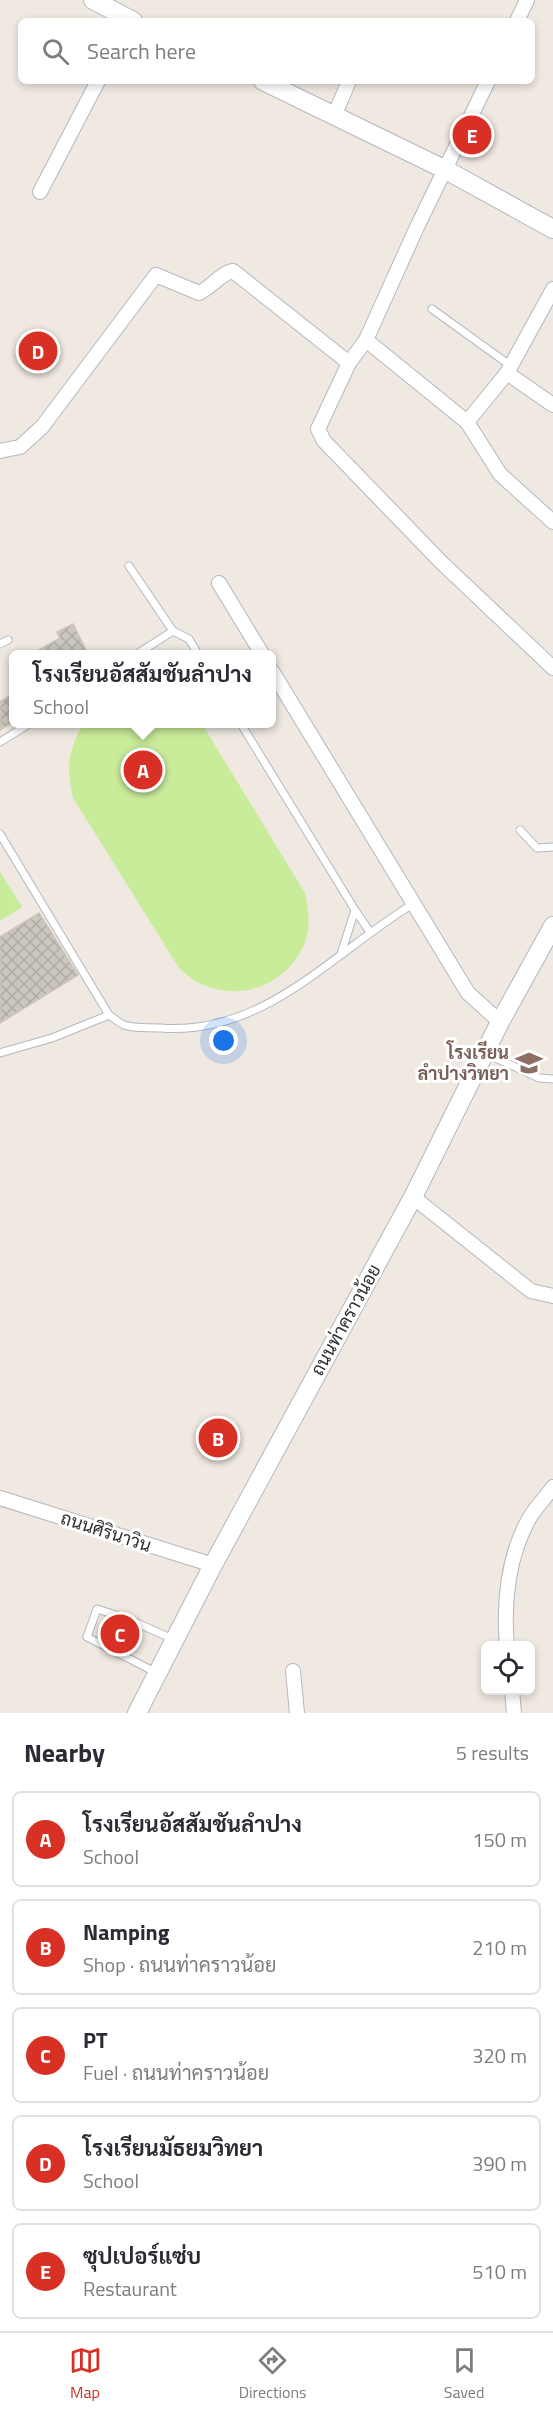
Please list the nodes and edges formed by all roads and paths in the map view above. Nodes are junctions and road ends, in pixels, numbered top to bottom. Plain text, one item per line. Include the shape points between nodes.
1 (526, 0) edge
2 (98, 1) edge
3 (128, 18) edge
4 (518, 18) edge
5 (96, 84) edge
6 (269, 84) edge
7 (348, 84) edge
8 (487, 84) edge
9 (334, 114) junction
10 (446, 170) junction
11 (40, 192) dead end
12 (553, 228) edge
13 (553, 289) edge
14 (432, 309) dead end
15 (366, 340) junction
16 (349, 363) junction
17 (509, 370) junction
18 (553, 405) edge
19 (467, 422) junction
20 (0, 451) edge
21 (553, 522) edge
22 (129, 566) dead end
23 (219, 583) dead end
24 (173, 631) junction
25 (8, 640) dead end
26 (0, 644) edge
27 (143, 650) edge
28 (196, 650) edge
29 (260, 650) edge
30 (553, 668) edge
31 (276, 678) edge
32 (21, 728) edge
33 (244, 728) edge
34 (0, 742) edge
35 (520, 830) dead end
36 (0, 834) edge
37 (553, 847) edge
38 (413, 904) junction
39 (355, 910) junction
40 (370, 932) junction
41 (551, 937) edge
42 (341, 954) junction
43 (109, 1015) junction
44 (500, 1022) junction
45 (0, 1053) edge
46 (485, 1053) junction
47 (553, 1079) edge
48 (413, 1197) junction
49 (553, 1296) edge
50 (553, 1487) edge
51 (0, 1498) edge
52 (213, 1565) junction
53 (174, 1640) junction
54 (507, 1641) edge
55 (293, 1671) dead end
56 (157, 1673) junction
57 (512, 1695) edge
58 (137, 1713) edge
59 (297, 1713) edge
60 (514, 1713) edge

1 - 4 street
2 - 3 street
5 - 11 street
6 - 9 street
7 - 9 street
8 - 10 street
9 - 10 street
10 - 12 street
10 - 15 street
13 - 17 street
14 - 17 lane
15 - 16 street
15 - 19 street
16 - 20 street via 233,271 199,292 156,275 42,427 20,447
16 - 30 street via 318,429 324,441 441,562
17 - 18 street
17 - 19 street
19 - 21 street via 500,474
22 - 24 lane
23 - 29 street
24 - 27 lane
24 - 28 lane via 189,639
25 - 26 lane
31 - 38 street
32 - 34 lane
33 - 39 lane
35 - 37 lane via 537,848
36 - 43 lane
38 - 40 lane
38 - 44 street via 468,993
39 - 40 lane
39 - 42 lane
40 - 42 lane
41 - 44 street, ถนนท่าคราวน้อย
42 - 43 lane via 266,1006 222,1023 156,1028 124,1025
43 - 45 lane
44 - 46 street, ถนนท่าคราวน้อย
46 - 47 lane via 539,1078
46 - 48 street, ถนนท่าคราวน้อย
48 - 49 street via 531,1291
48 - 52 street, ถนนท่าคราวน้อย
50 - 54 street via 530,1517 514,1553 507,1582
51 - 52 street, ถนนศิรินาวิน
52 - 53 street, ถนนท่าคราวน้อย
53 - 56 street, ถนนท่าคราวน้อย
53 - 56 lane via 128,1618 97,1609 87,1637
55 - 59 street
56 - 58 street, ถนนท่าคราวน้อย
57 - 60 street

